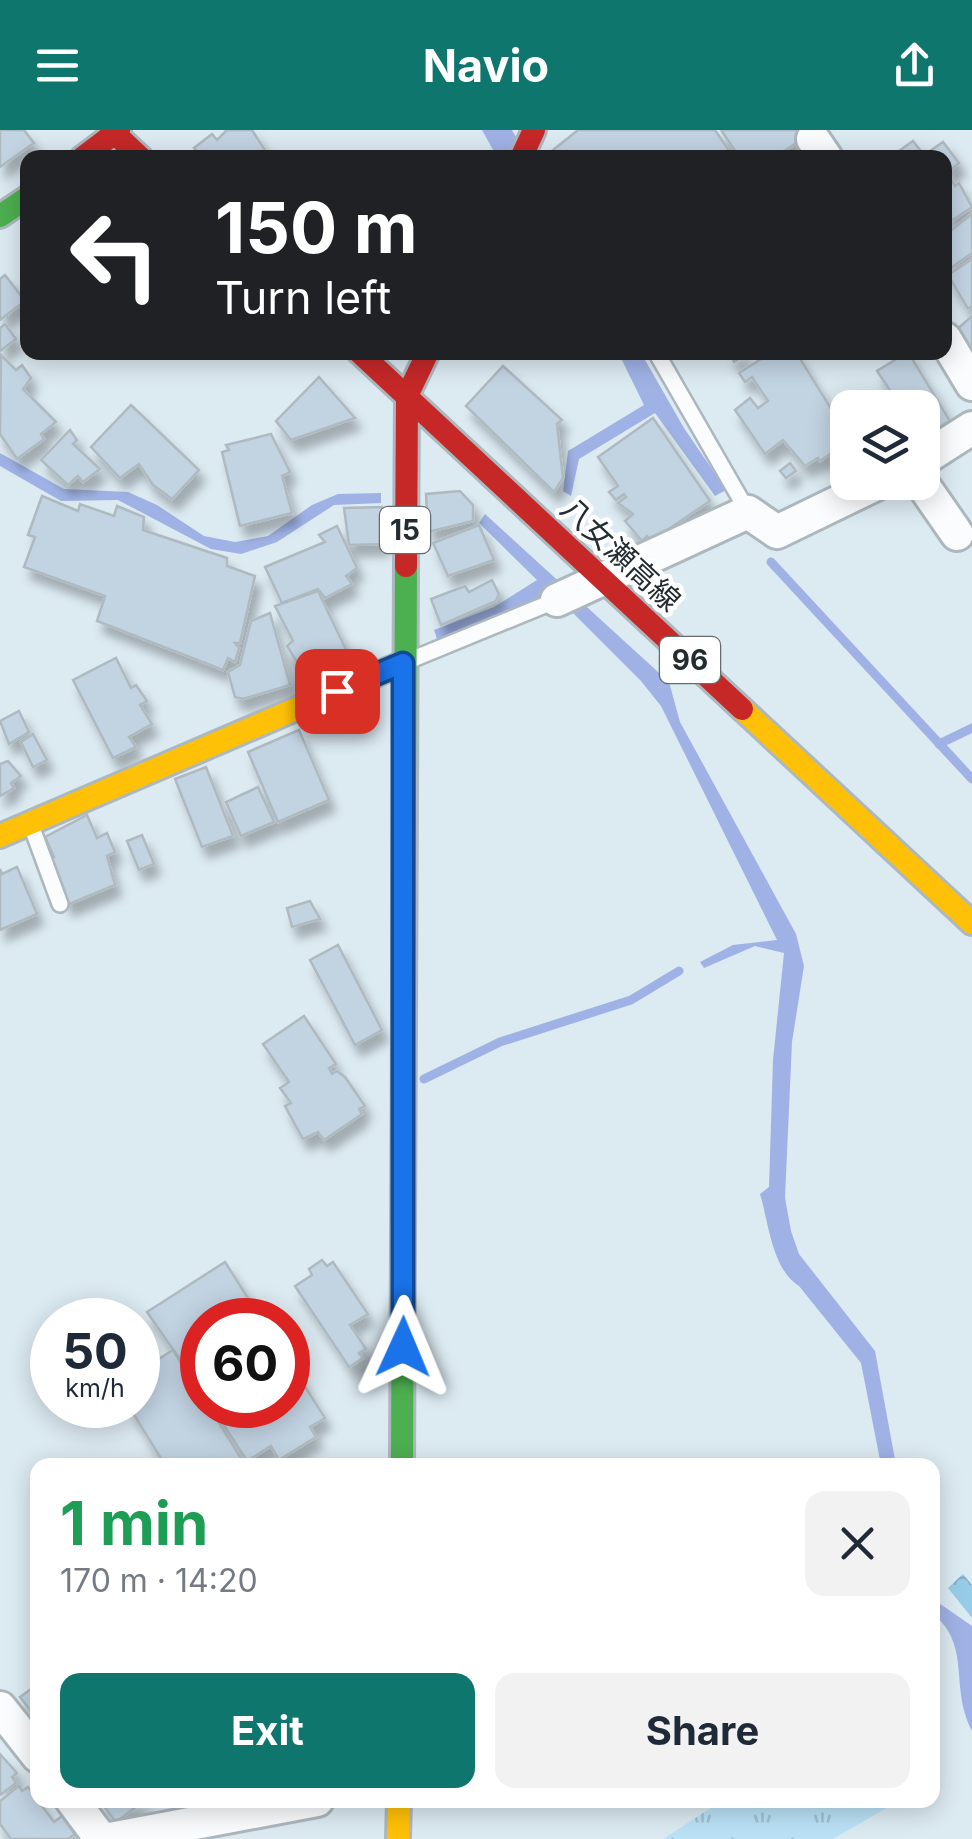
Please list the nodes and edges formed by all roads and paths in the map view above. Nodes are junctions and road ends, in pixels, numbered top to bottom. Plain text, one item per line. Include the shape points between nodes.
1 (115, 131) edge
2 (92, 150) edge
3 (133, 150) edge
4 (952, 351) edge
5 (368, 360) edge
6 (424, 360) edge
7 (661, 360) edge
8 (972, 384) edge
9 (407, 396) junction
10 (972, 428) edge
11 (940, 448) edge
12 (843, 500) edge
13 (934, 500) edge
14 (748, 512) junction
15 (957, 534) dead end
16 (605, 578) junction
17 (566, 596) joint
18 (403, 663) junction
19 (30, 822) junction
20 (0, 836) edge
21 (60, 904) dead end
22 (972, 924) edge
23 (402, 1458) edge
24 (0, 1708) edge
25 (30, 1746) edge
26 (78, 1808) edge
27 (275, 1808) edge
28 (399, 1808) edge
29 (102, 1839) edge
30 (110, 1839) edge
31 (398, 1839) edge

1 - 2 main road
1 - 3 main road
4 - 8 street
5 - 9 main road, 八女瀬高線 / 96
6 - 9 main road
7 - 14 lane
9 - 16 main road, 八女瀬高線 / 96
9 - 18 main road, 15
10 - 11 street
12 - 14 street via 777,532
13 - 15 street
14 - 16 street
16 - 17 street
16 - 22 main road, 八女瀬高線 / 96
17 - 18 lane
18 - 19 main road via 57,795
18 - 23 main road, 15
19 - 20 main road
19 - 21 lane
24 - 25 street
26 - 29 street
27 - 30 street
28 - 31 main road

